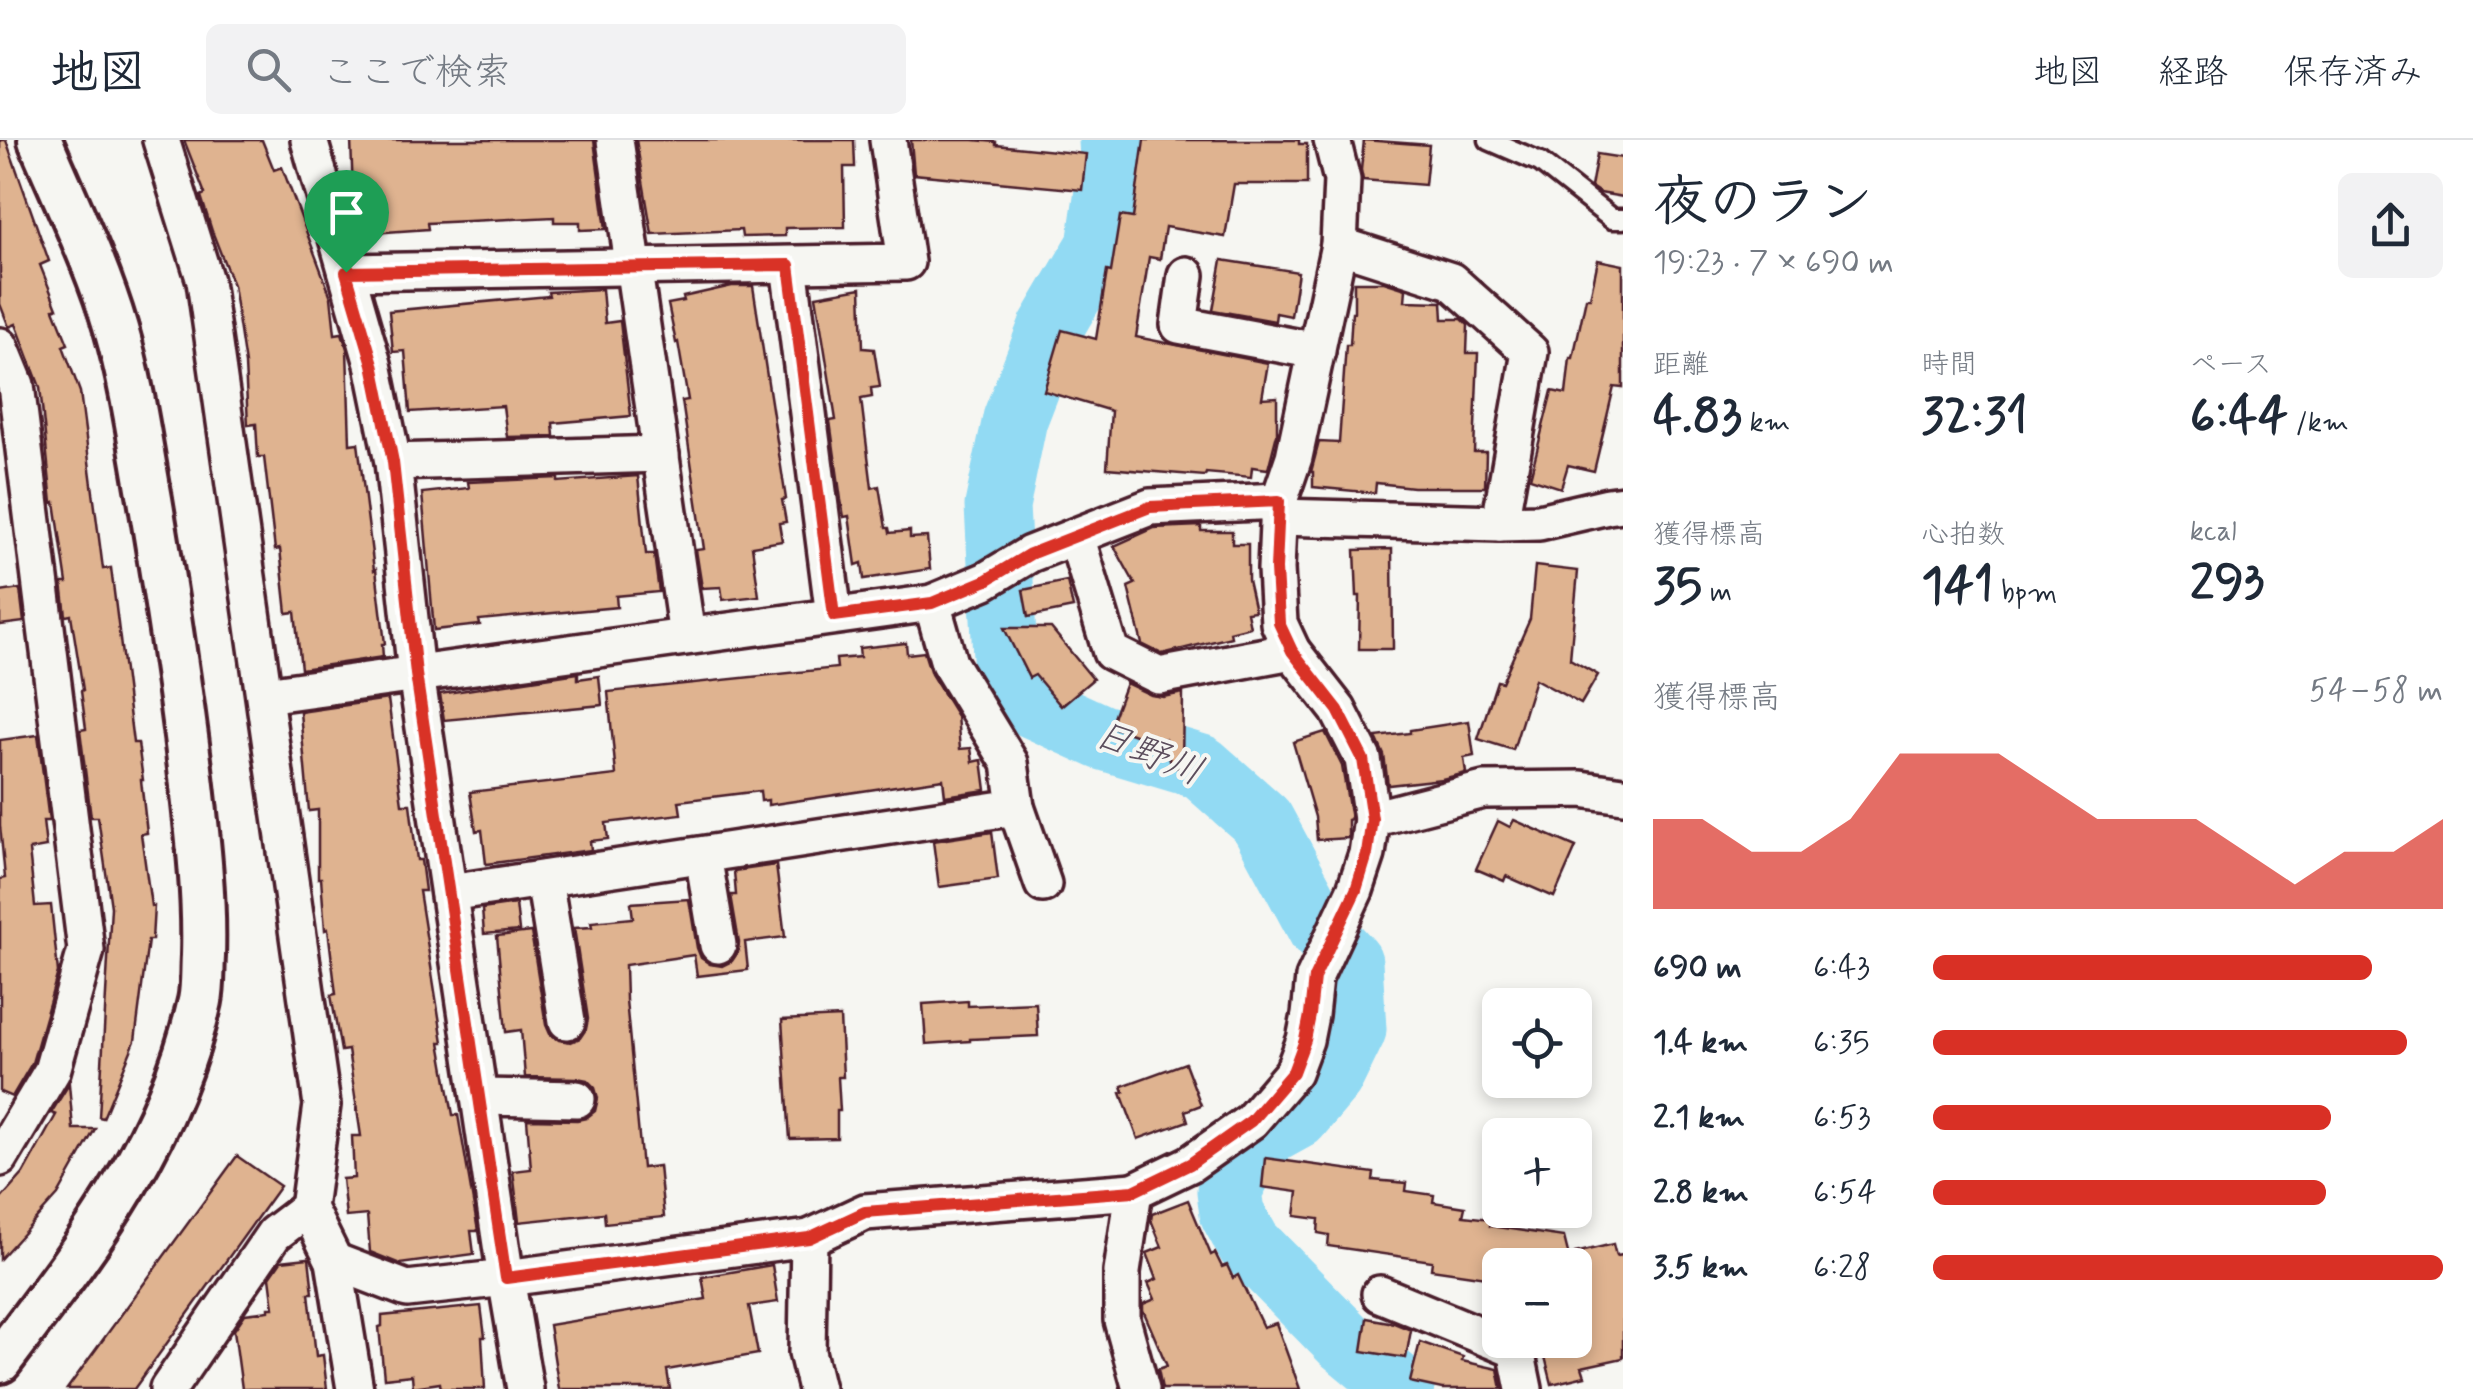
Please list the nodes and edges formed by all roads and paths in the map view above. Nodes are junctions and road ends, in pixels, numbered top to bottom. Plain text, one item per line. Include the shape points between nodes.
1 (40, 140) edge
2 (161, 140) edge
3 (309, 140) edge
4 (616, 140) edge
5 (888, 140) edge
6 (1332, 140) edge
7 (1489, 140) edge
8 (1623, 219) edge
9 (1339, 245) junction
10 (789, 265) junction
11 (634, 266) junction
12 (346, 272) junction
13 (1186, 275) dead end
14 (0, 346) edge
15 (1316, 351) junction
16 (661, 454) junction
17 (393, 462) junction
18 (1623, 504) edge
19 (1278, 509) junction
20 (1500, 523) junction
21 (1076, 536) junction
22 (932, 603) junction
23 (834, 616) junction
24 (688, 636) junction
25 (1292, 651) junction
26 (416, 674) junction
27 (266, 695) junction
28 (1623, 795) edge
29 (1016, 807) junction
30 (1372, 819) junction
31 (703, 855) junction
32 (544, 879) junction
33 (1042, 884) dead end
34 (449, 893) junction
35 (718, 944) dead end
36 (567, 1021) dead end
37 (480, 1098) junction
38 (577, 1099) dead end
39 (0, 1158) edge
40 (1134, 1191) junction
41 (308, 1208) junction
42 (809, 1238) junction
43 (334, 1261) junction
44 (506, 1278) junction
45 (1380, 1294) dead end
46 (0, 1360) edge
47 (168, 1389) edge
48 (354, 1389) edge
49 (525, 1389) edge
50 (816, 1389) edge
51 (1141, 1389) edge
52 (1524, 1389) edge

1 - 46 street via 101,282 138,427 176,651 204,918 201,998 151,1140 90,1242
2 - 27 street via 205,281
3 - 12 street
4 - 11 street
5 - 10 street via 906,262
6 - 9 street via 1342,180
7 - 8 lane via 1540,162 1612,219
9 - 15 street
9 - 20 street via 1451,281 1530,352
10 - 11 street
10 - 23 street
11 - 12 street
11 - 16 street
12 - 17 street
13 - 15 street via 1179,324
14 - 39 street via 16,385 86,950 52,1071
15 - 19 street
16 - 17 street
16 - 24 street
17 - 26 street
18 - 20 street
19 - 20 street
19 - 21 street via 1150,507
19 - 25 street via 1279,623
21 - 22 street
21 - 25 street via 1111,652 1159,676
22 - 23 street
22 - 29 street via 949,662 1010,763
23 - 24 street
24 - 26 street
25 - 30 street via 1338,710 1363,759
26 - 27 street
26 - 34 street
27 - 41 street via 322,1104
28 - 30 street via 1484,790
29 - 31 street
29 - 33 street
30 - 40 street via 1356,890 1314,978 1293,1072 1251,1121 1190,1164
31 - 32 street
31 - 35 street
32 - 34 street
32 - 36 street
34 - 37 street
37 - 38 street
37 - 44 street
40 - 42 street via 865,1212
40 - 51 street via 1122,1320
41 - 43 street
41 - 47 street via 274,1234
42 - 44 street
42 - 50 street via 807,1352
43 - 44 street via 406,1288
43 - 48 street
44 - 49 street
45 - 52 street via 1516,1350

